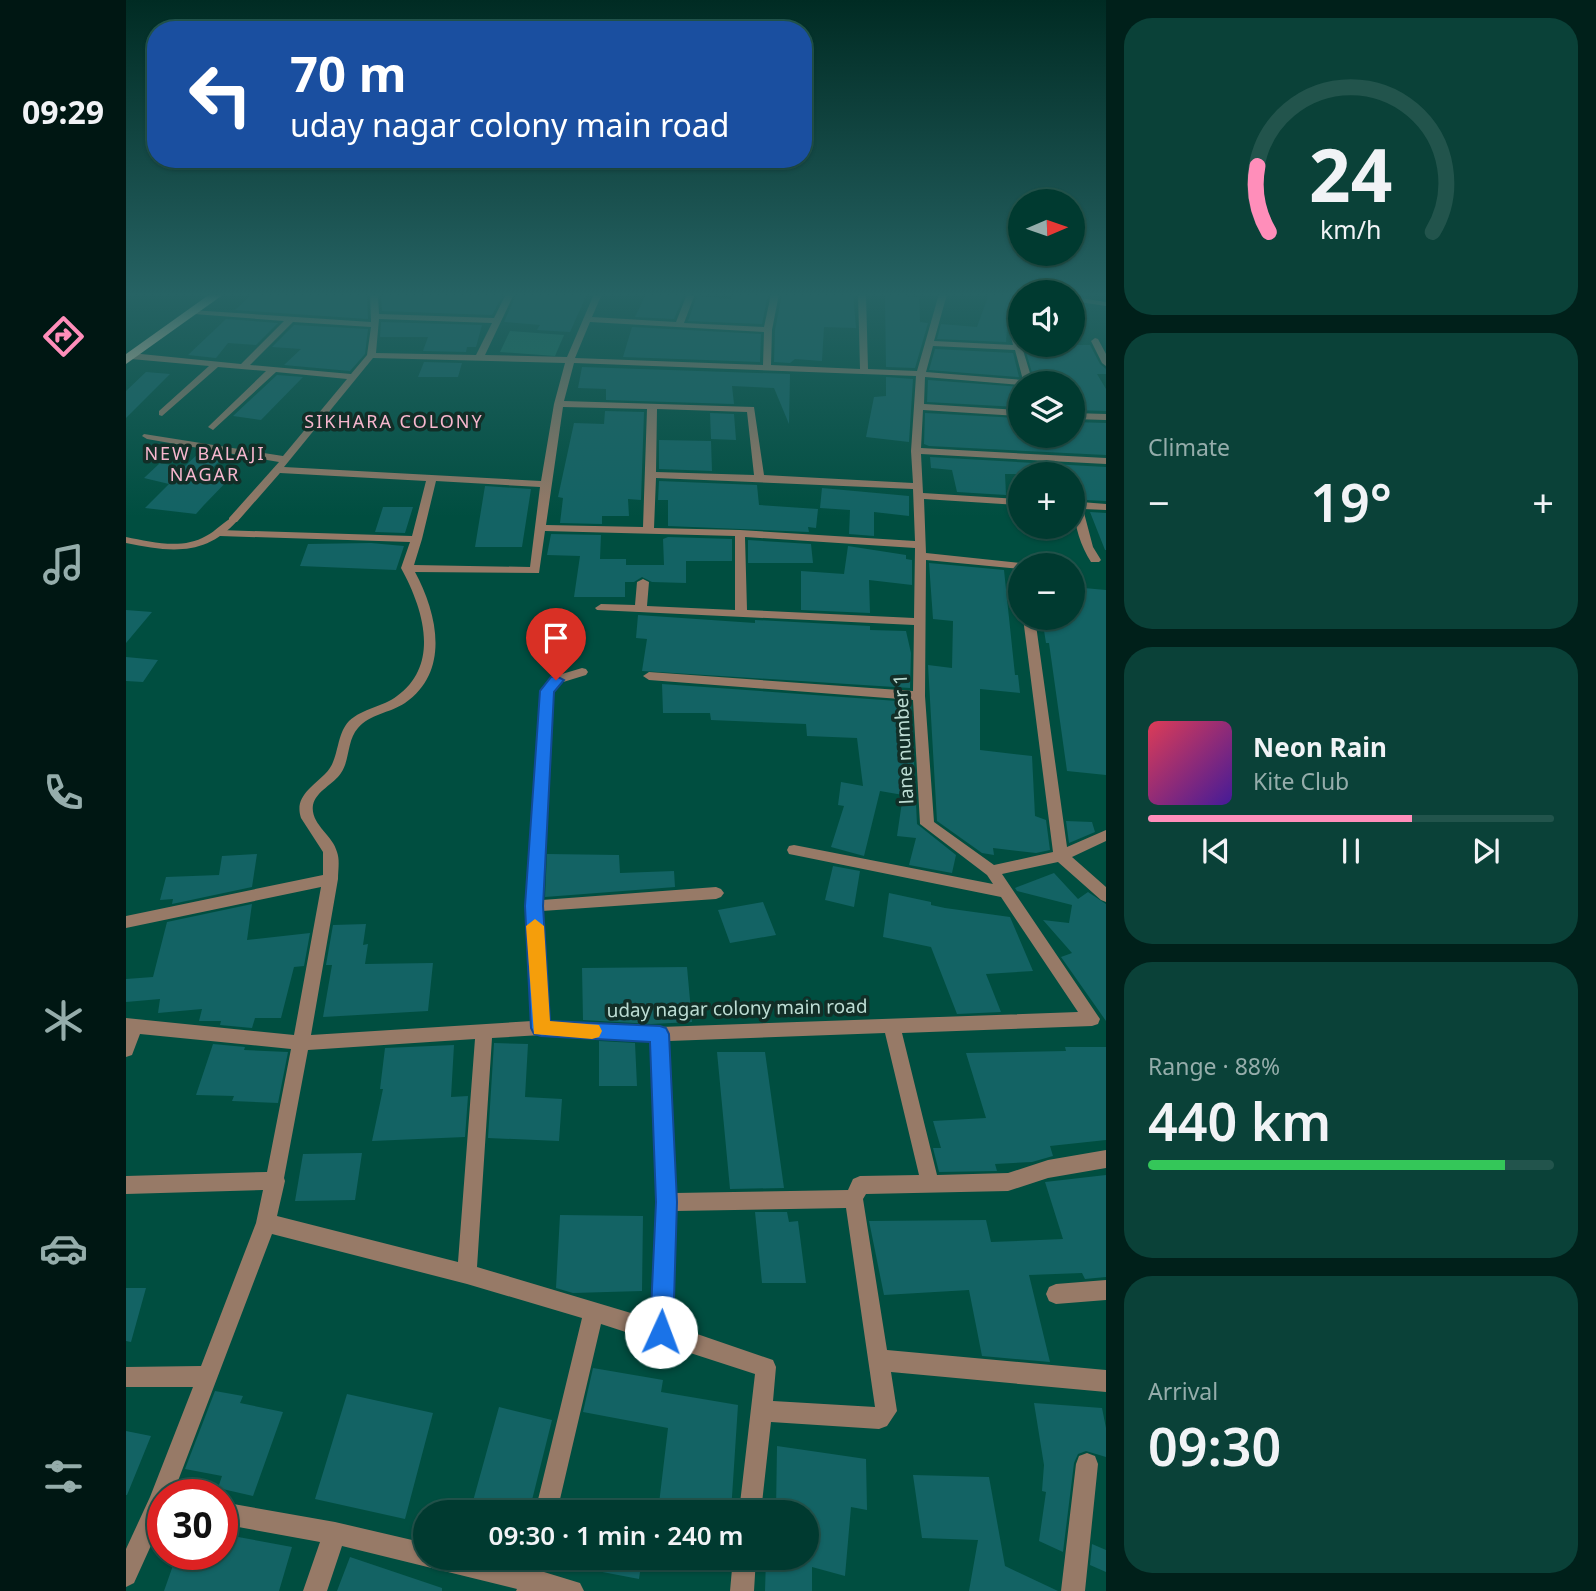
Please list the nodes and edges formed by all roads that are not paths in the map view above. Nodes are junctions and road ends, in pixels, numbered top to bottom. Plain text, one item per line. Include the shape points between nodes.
1 (211, 368) edge
2 (275, 368) edge
3 (277, 368) edge
4 (360, 368) edge
5 (568, 368) edge
6 (807, 368) edge
7 (922, 368) edge
8 (864, 370) joint
9 (921, 374) junction
10 (353, 377) junction
11 (1008, 381) edge
12 (559, 404) junction
13 (921, 407) junction
14 (652, 408) junction
15 (1008, 412) edge
16 (162, 413) dead end
17 (1085, 416) edge
18 (1106, 417) edge
19 (213, 427) dead end
20 (147, 436) dead end
21 (916, 452) junction
22 (1063, 459) junction
23 (286, 460) junction
24 (1106, 461) edge
25 (1064, 462) edge
26 (277, 470) junction
27 (650, 475) junction
28 (759, 478) junction
29 (431, 480) junction
30 (546, 484) junction
31 (917, 491) junction
32 (1008, 501) edge
33 (1085, 506) edge
34 (1106, 507) edge
35 (233, 520) joint
36 (540, 528) junction
37 (648, 531) junction
38 (220, 533) junction
39 (740, 533) junction
40 (416, 539) junction
41 (1085, 539) edge
42 (126, 540) edge
43 (920, 551) junction
44 (1095, 560) dead end
45 (1008, 564) edge
46 (407, 568) junction
47 (643, 582) dead end
48 (601, 608) dead end
49 (641, 609) junction
50 (741, 613) junction
51 (919, 622) junction
52 (1031, 630) edge
53 (582, 672) dead end
54 (649, 676) dead end
55 (919, 696) junction
56 (1106, 835) edge
57 (794, 850) dead end
58 (1061, 856) junction
59 (992, 871) junction
60 (330, 879) junction
61 (1005, 892) junction
62 (716, 893) dead end
63 (1106, 896) edge
64 (534, 906) junction
65 (126, 922) edge
66 (892, 1026) junction
67 (130, 1027) edge
68 (541, 1028) junction
69 (484, 1033) junction
70 (660, 1034) junction
71 (300, 1042) junction
72 (126, 1049) edge
73 (1106, 1159) edge
74 (276, 1181) junction
75 (930, 1184) junction
76 (126, 1185) edge
77 (854, 1199) junction
78 (666, 1202) junction
79 (266, 1223) junction
80 (467, 1275) junction
81 (1106, 1290) edge
82 (1056, 1294) dead end
83 (593, 1314) junction
84 (661, 1332) junction
85 (878, 1360) junction
86 (205, 1376) junction
87 (126, 1377) edge
88 (1106, 1381) edge
89 (761, 1411) junction
90 (1087, 1464) dead end
91 (169, 1479) edge
92 (549, 1500) edge
93 (751, 1500) edge
94 (238, 1516) edge
95 (147, 1531) edge
96 (334, 1533) junction
97 (413, 1552) edge
98 (499, 1570) edge
99 (744, 1570) edge
100 (126, 1575) edge
101 (531, 1576) edge
102 (315, 1591) edge
103 (572, 1591) edge
104 (742, 1591) edge
105 (1073, 1591) edge

1 - 16 street
2 - 19 street
3 - 10 street
4 - 10 street
5 - 12 street
6 - 8 street
7 - 9 street, lane number 1
8 - 9 street
9 - 11 street
9 - 13 street, lane number 1
10 - 23 street
12 - 14 street
12 - 30 street
13 - 15 street
13 - 21 street, lane number 1
14 - 27 street
14 - 28 street via 751,410
17 - 18 street
20 - 23 street
21 - 22 street
21 - 31 street, lane number 1
22 - 24 street
22 - 25 street
23 - 26 street
26 - 29 street
26 - 35 street
27 - 28 street
27 - 37 street
28 - 31 street
29 - 30 street
29 - 40 street
30 - 36 street
31 - 32 street
31 - 43 street, lane number 1
33 - 34 street
35 - 38 lane
36 - 37 street
36 - 46 street via 534,571
37 - 39 street
38 - 40 street
38 - 42 lane via 204,543 177,548
39 - 43 street
39 - 50 street
40 - 46 street
41 - 44 street
43 - 45 street
43 - 51 street, lane number 1
46 - 60 street via 423,595 432,636 428,663 420,680 402,698 356,722 345,735 337,769 306,803 305,814 330,853
47 - 49 street
48 - 49 street
49 - 50 street
50 - 51 street
51 - 55 street, lane number 1
52 - 58 street
53 - 64 street via 556,680 547,691
54 - 55 street
55 - 59 street, lane number 1 via 927,824
56 - 58 street
57 - 61 street
58 - 59 street
58 - 63 street
59 - 61 street, uday nagar colony main road
60 - 65 street
60 - 71 street
61 - 66 street, uday nagar colony main road via 1092,1019
62 - 64 street
64 - 68 street
66 - 70 street, uday nagar colony main road
66 - 75 street
67 - 71 street, uday nagar colony main road
67 - 72 street
68 - 69 street, uday nagar colony main road
68 - 70 street, uday nagar colony main road
69 - 71 street, uday nagar colony main road
69 - 80 street
70 - 78 street
71 - 74 street
73 - 75 street via 1048,1169 1008,1182
74 - 76 street
74 - 79 street
75 - 77 street via 860,1185
77 - 78 street
77 - 85 street
78 - 84 street
79 - 80 street
79 - 86 street
80 - 83 street
81 - 82 street
83 - 84 street
83 - 92 street
84 - 89 street via 766,1367
85 - 88 street
85 - 89 street via 886,1410 883,1416
86 - 87 street
86 - 91 street
89 - 93 street
90 - 105 street
94 - 96 street
95 - 100 street
96 - 97 street
96 - 102 street
98 - 101 street
99 - 104 street
101 - 103 street

